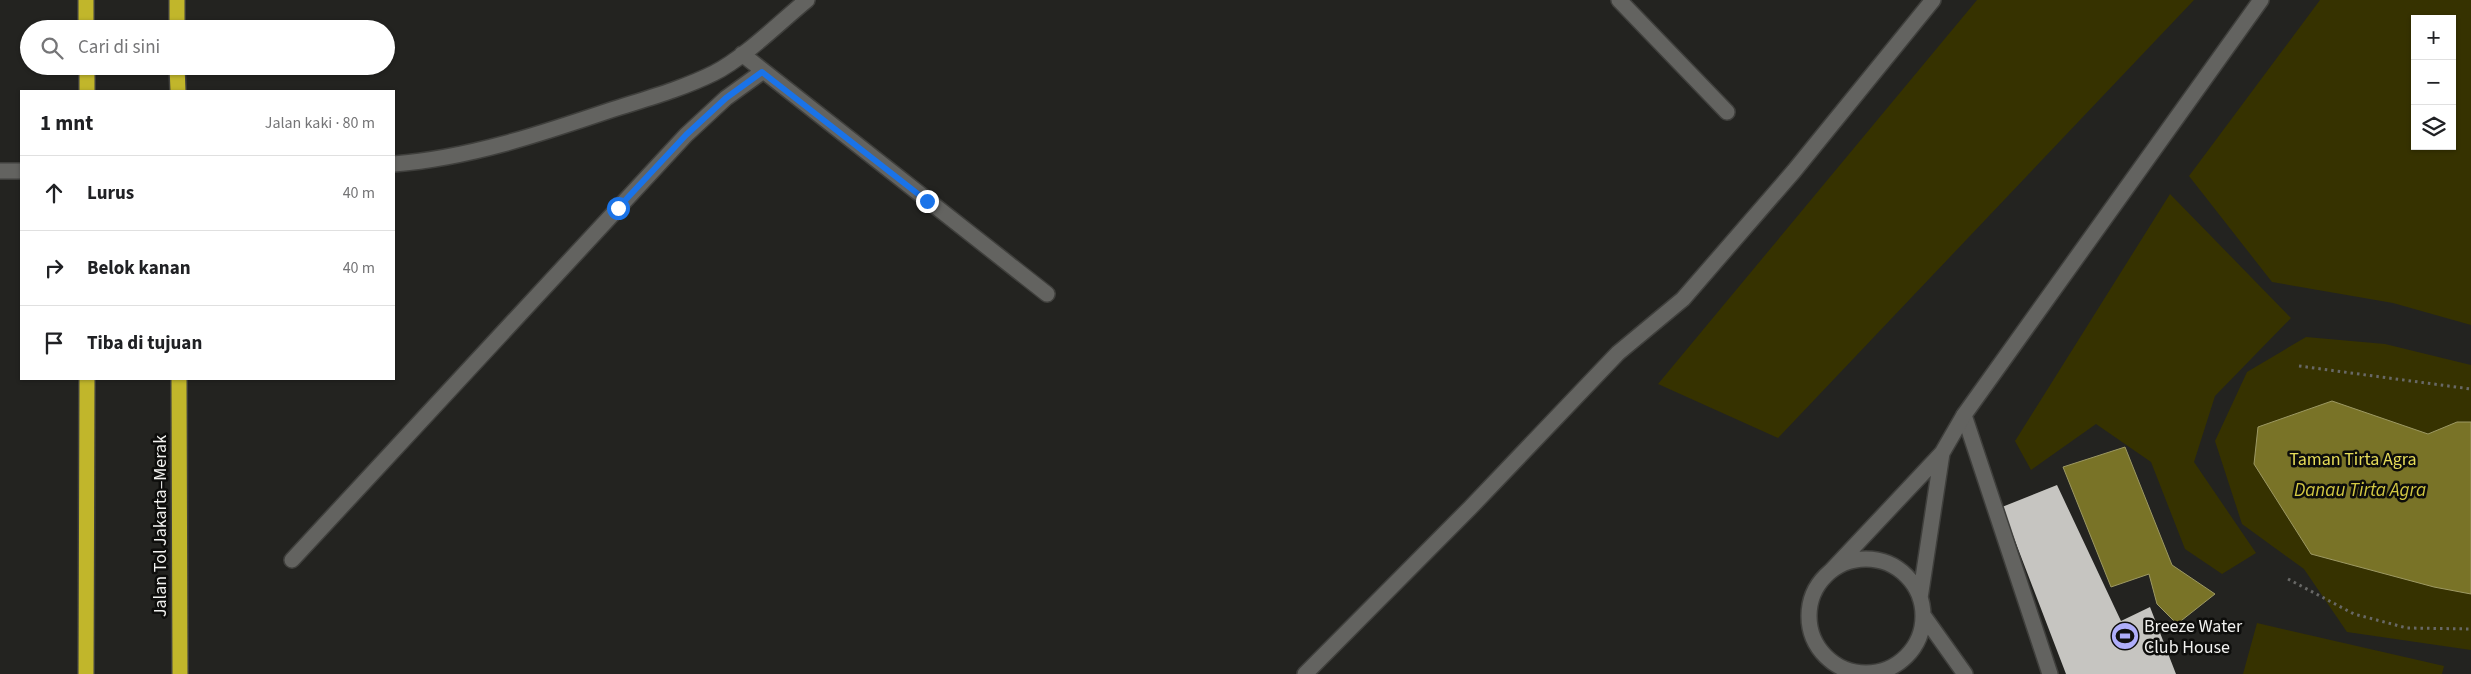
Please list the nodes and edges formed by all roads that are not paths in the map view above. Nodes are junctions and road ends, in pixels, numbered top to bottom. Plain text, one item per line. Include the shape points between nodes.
1 (86, 0) edge
2 (177, 0) edge
3 (806, 0) edge
4 (1619, 0) edge
5 (1933, 0) edge
6 (2261, 0) edge
7 (86, 20) edge
8 (177, 20) edge
9 (742, 54) junction
10 (762, 72) junction
11 (87, 75) edge
12 (178, 75) edge
13 (87, 90) edge
14 (178, 90) edge
15 (1727, 112) dead end
16 (395, 164) edge
17 (0, 171) edge
18 (20, 171) edge
19 (1046, 294) dead end
20 (87, 380) edge
21 (179, 380) edge
22 (1964, 415) junction
23 (1942, 453) junction
24 (292, 560) dead end
25 (1831, 571) junction
26 (1920, 598) junction
27 (1923, 616) junction
28 (1849, 673) edge
29 (86, 674) edge
30 (180, 674) edge
31 (1305, 674) edge
32 (1868, 674) edge
33 (1965, 674) edge
34 (2050, 674) edge

1 - 7 highway
2 - 8 highway
3 - 9 street
4 - 15 street
5 - 31 street via 1794,172 1683,299 1618,353
6 - 22 street
9 - 10 street
9 - 16 street via 715,73 669,91 505,145
10 - 19 street
10 - 24 street via 726,98 686,135
11 - 13 highway
12 - 14 highway
17 - 18 street
20 - 29 highway
21 - 30 highway, Jalan Tol Jakarta–Merak
22 - 23 street
22 - 34 street
23 - 25 street
23 - 26 street
25 - 26 street via 1864,559 1882,562 1911,582
25 - 28 street via 1818,584 1808,617 1812,636 1820,651
26 - 27 street
27 - 32 street via 1921,633 1907,656 1884,670
27 - 33 street
28 - 32 street

